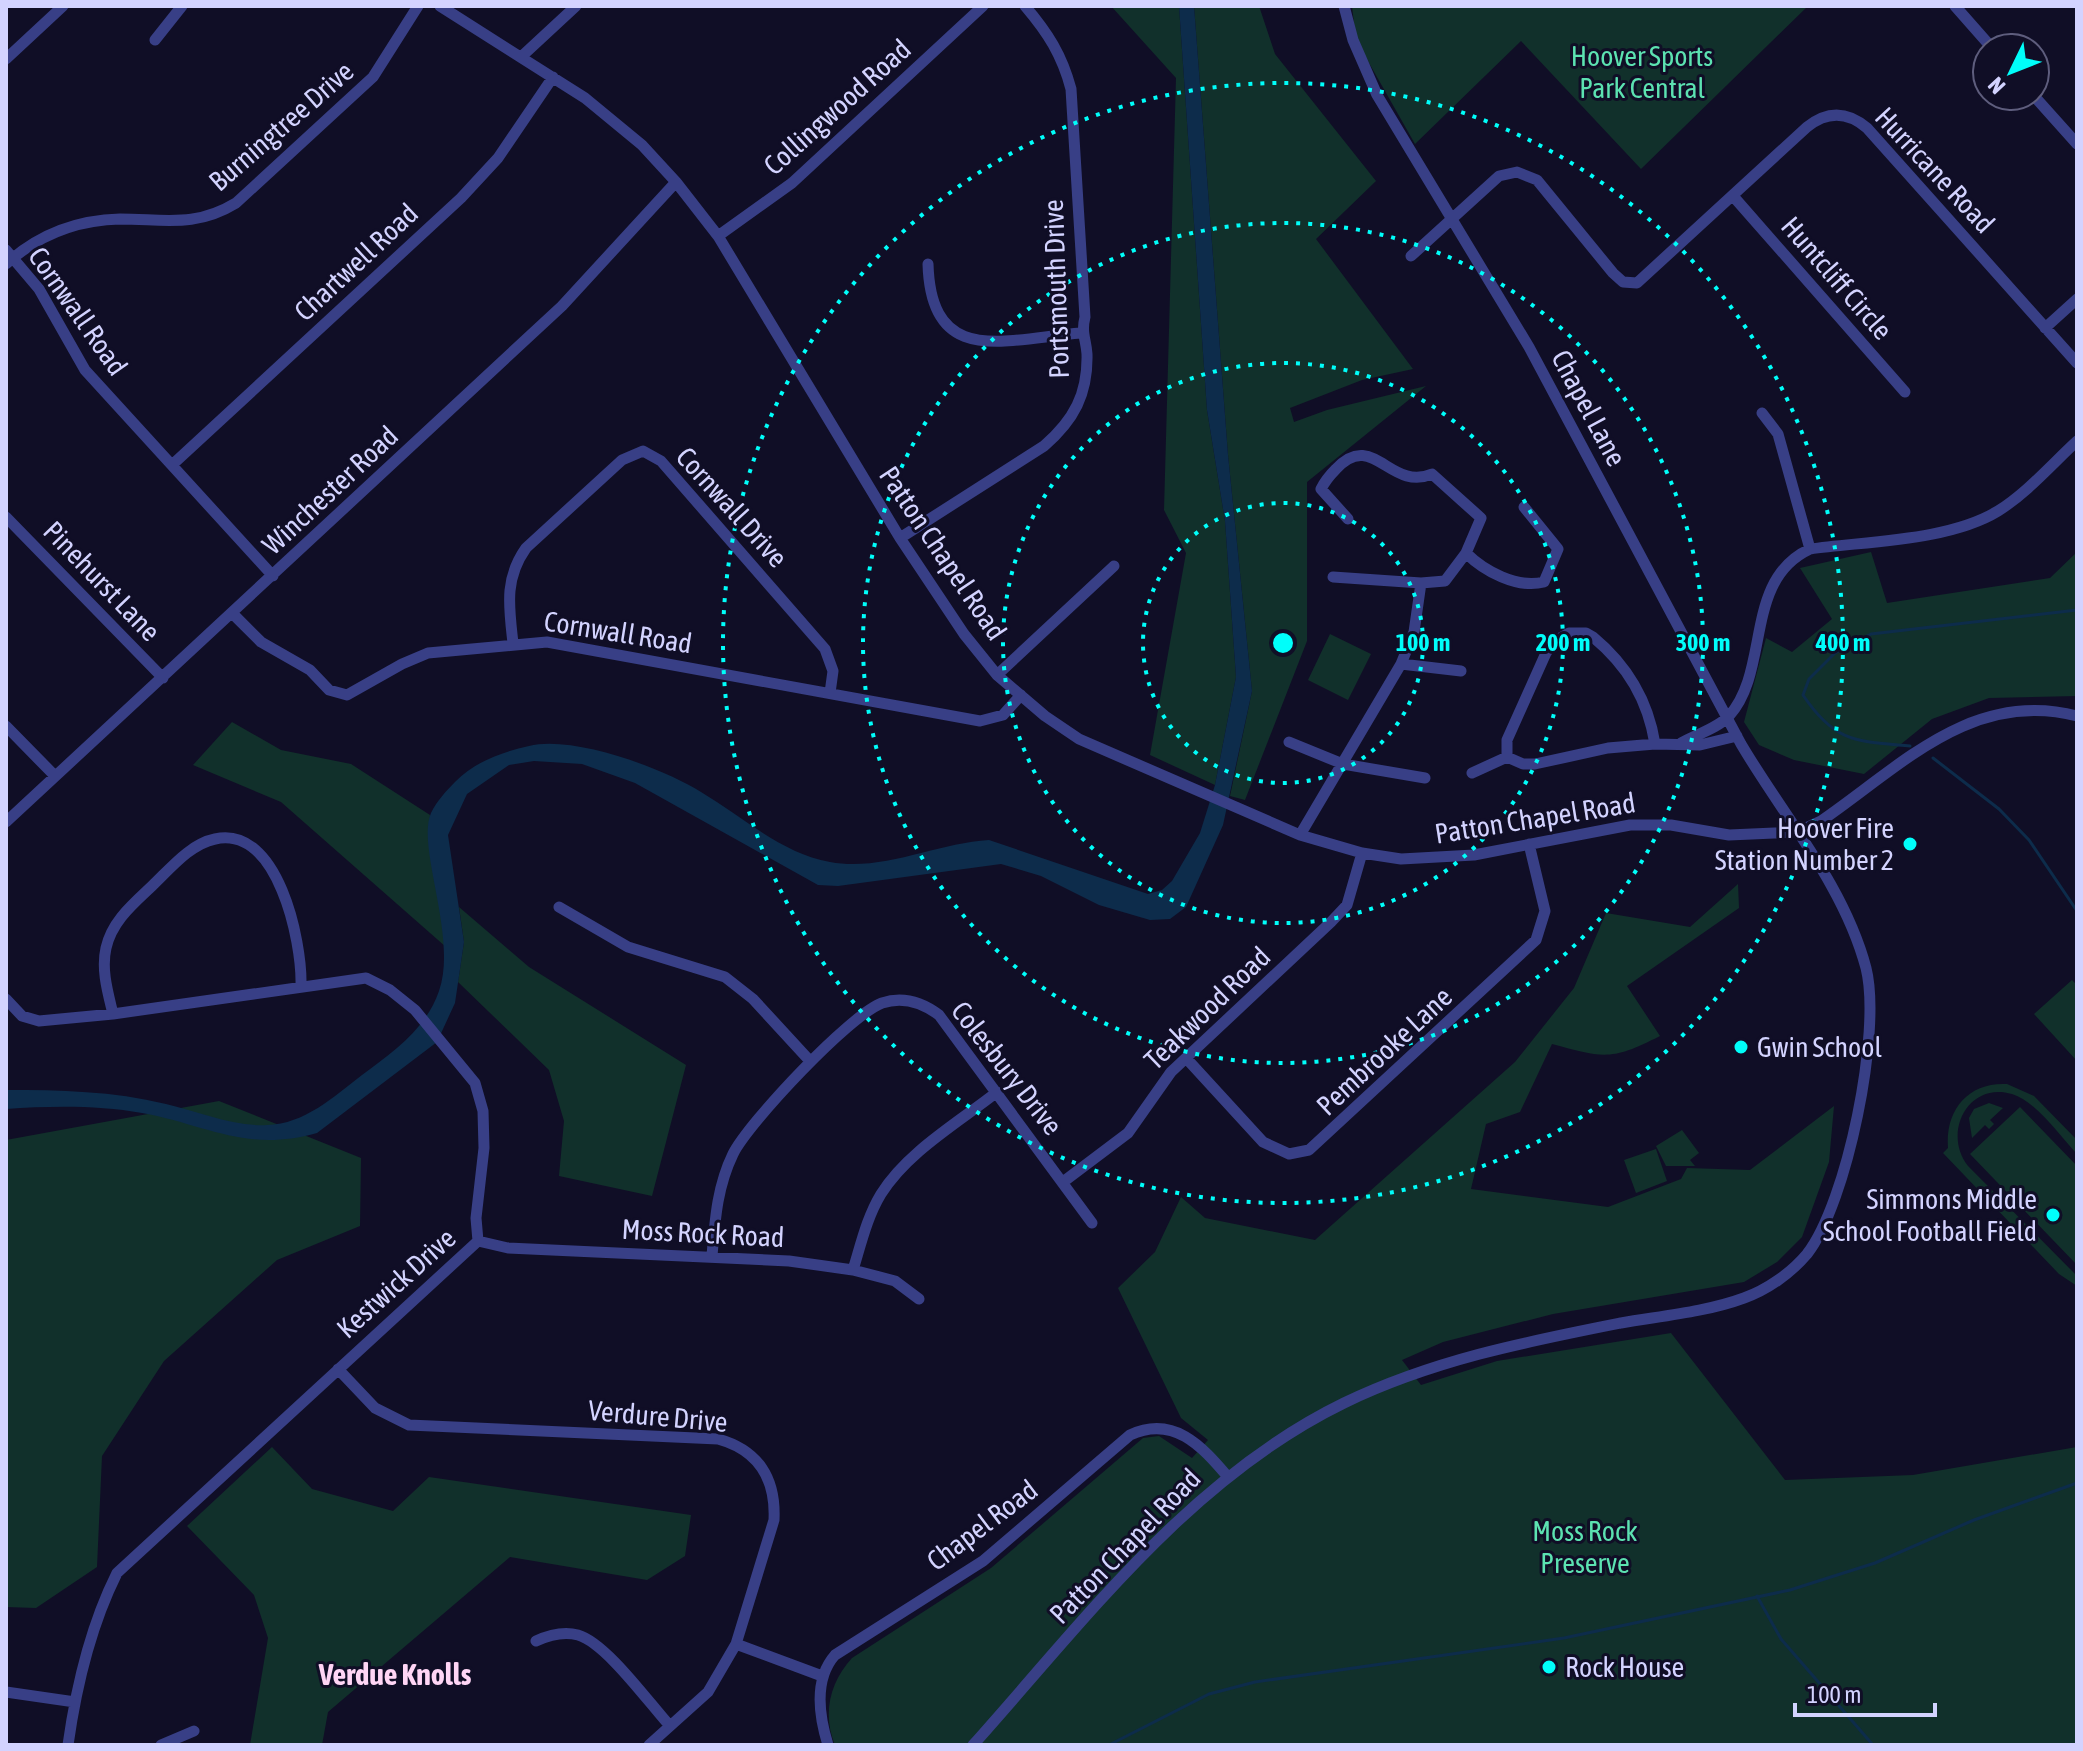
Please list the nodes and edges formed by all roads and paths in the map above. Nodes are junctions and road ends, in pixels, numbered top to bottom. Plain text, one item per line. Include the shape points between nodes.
1 (63, 6) edge
2 (182, 6) edge
3 (418, 6) edge
4 (440, 6) edge
5 (576, 6) edge
6 (983, 6) edge
7 (1025, 6) edge
8 (1344, 6) edge
9 (1955, 6) edge
10 (1978, 32) edge
11 (155, 40) dead end
12 (521, 57) junction
13 (6, 59) edge
14 (553, 77) junction
15 (2048, 112) edge
16 (2077, 144) edge
17 (676, 182) junction
18 (1733, 196) junction
19 (1452, 219) junction
20 (718, 236) junction
21 (1411, 256) dead end
22 (8, 257) edge
23 (928, 264) dead end
24 (2077, 299) edge
25 (2045, 328) junction
26 (1081, 333) junction
27 (2077, 363) edge
28 (1905, 392) dead end
29 (1762, 413) dead end
30 (2077, 441) edge
31 (172, 465) junction
32 (1524, 507) dead end
33 (6, 517) edge
34 (1348, 519) dead end
35 (900, 538) junction
36 (1810, 549) junction
37 (1466, 553) junction
38 (1114, 566) dead end
39 (273, 576) junction
40 (1333, 577) dead end
41 (1421, 583) junction
42 (233, 614) junction
43 (513, 643) junction
44 (1401, 664) junction
45 (1461, 671) dead end
46 (997, 675) junction
47 (163, 678) junction
48 (830, 693) junction
49 (1021, 695) junction
50 (2077, 716) edge
51 (1727, 718) junction
52 (6, 726) edge
53 (1737, 736) junction
54 (1289, 742) dead end
55 (1681, 743) junction
56 (1655, 744) junction
57 (1507, 757) junction
58 (1343, 764) junction
59 (1472, 773) dead end
60 (55, 776) junction
61 (1425, 778) dead end
62 (6, 822) edge
63 (1797, 832) junction
64 (1300, 835) junction
65 (1529, 844) junction
66 (1362, 853) junction
67 (559, 907) dead end
68 (301, 985) junction
69 (6, 999) edge
70 (113, 1014) junction
71 (1186, 1058) junction
72 (810, 1061) junction
73 (997, 1092) junction
74 (1063, 1182) junction
75 (1092, 1223) dead end
76 (478, 1241) junction
77 (712, 1256) junction
78 (853, 1270) junction
79 (919, 1299) dead end
80 (338, 1369) junction
81 (1228, 1477) junction
82 (536, 1641) dead end
83 (736, 1644) junction
84 (822, 1676) junction
85 (6, 1692) edge
86 (75, 1702) junction
87 (670, 1726) junction
88 (194, 1731) dead end
89 (68, 1745) edge
90 (161, 1745) edge
91 (649, 1745) edge
92 (828, 1745) edge
93 (973, 1745) edge

1 - 13 street
2 - 11 street
3 - 22 street, Burningtree Drive via 373,77 236,203 179,223 80,223
4 - 12 street, Patton Chapel Road
5 - 12 street
6 - 20 street, Collingwood Road via 792,183
7 - 26 street, Portsmouth Drive via 1051,36 1071,89 1085,317
8 - 19 street, Chapel Lane via 1364,70
9 - 10 street
12 - 14 street, Patton Chapel Road
14 - 17 street, Patton Chapel Road via 642,145
14 - 31 street, Chartwell Road via 498,158 461,198
15 - 16 street
17 - 20 street, Patton Chapel Road
17 - 39 street, Winchester Road via 562,306
18 - 19 street, Hurricane Road via 1646,277 1630,285 1613,273 1528,174 1499,176
18 - 25 street, Hurricane Road via 1815,120 1848,115 1867,128
18 - 28 street, Huntcliff Circle
19 - 21 street
19 - 51 street, Chapel Lane via 1529,347
20 - 35 street, Patton Chapel Road
22 - 31 street, Cornwall Road via 39,289 85,370
23 - 26 street via 929,295 938,319 968,339
24 - 25 street
25 - 27 street, Hurricane Road
26 - 35 street, Portsmouth Drive via 1087,379 1066,428
29 - 36 street via 1778,434
30 - 36 street via 2012,501 1982,520 1950,530
31 - 39 street, Cornwall Road
32 - 37 street via 1558,549 1544,582 1494,573
33 - 47 street, Pinehurst Lane
34 - 37 street via 1321,489 1345,459 1372,456 1404,478 1432,474 1481,518
35 - 46 street, Patton Chapel Road
36 - 51 street via 1783,566 1771,587 1740,700
37 - 41 street via 1445,581
38 - 46 street
39 - 42 street, Winchester Road
40 - 41 street
41 - 44 street via 1414,632
42 - 43 street, Cornwall Road via 261,642 310,670 329,690 347,695 428,653
42 - 47 street, Winchester Road
43 - 48 street, Cornwall Road via 569,645
43 - 48 street, Cornwall Drive via 508,591 515,563 622,460 643,451 661,461 825,649 833,671
44 - 45 street
44 - 58 street
46 - 49 street, Patton Chapel Road
47 - 60 street, Winchester Road
48 - 49 street, Cornwall Road via 980,721 1003,715
49 - 64 street, Patton Chapel Road via 1079,739
50 - 63 street via 2021,709 1968,721
51 - 53 street, Chapel Lane
51 - 55 street
52 - 60 street
53 - 55 street via 1700,745
53 - 63 street, Chapel Lane
54 - 58 street
55 - 56 street
56 - 57 street via 1600,749 1535,764
56 - 57 street via 1636,684 1600,642 1578,632 1561,636 1546,653 1507,740
57 - 59 street
58 - 61 street
58 - 64 street
60 - 62 street, Winchester Road
63 - 65 street, Patton Chapel Road via 1729,835 1651,824
63 - 81 street, Patton Chapel Road via 1854,933 1867,970 1871,1007 1869,1046 1839,1191 1806,1255 1744,1298 1485,1350 1424,1369 1342,1404
64 - 66 street, Patton Chapel Road
65 - 66 street, Patton Chapel Road via 1442,859
65 - 71 street, Pembrooke Lane via 1545,911 1536,940 1309,1150 1289,1154 1263,1142
66 - 71 street, Teakwood Road via 1347,905
67 - 72 street via 628,947 725,977 753,999
68 - 70 street, Kestwick Drive
68 - 70 street via 291,910 275,876 251,848 234,839 215,839 178,861 121,915 105,959
68 - 76 street, Kestwick Drive via 366,978 390,990 415,1010 475,1083 483,1111 484,1148
69 - 70 street, Kestwick Drive via 22,1016 39,1021
71 - 74 street, Teakwood Road via 1161,1083 1128,1133
72 - 73 street, Colesbury Drive via 873,1007 893,1000 916,1002 939,1015
72 - 77 street, Colesbury Drive via 755,1119 734,1153 718,1193
73 - 74 street, Colesbury Drive
73 - 78 street via 889,1183 870,1218
74 - 75 street, Colesbury Drive
76 - 77 street, Moss Rock Road via 508,1248
76 - 80 street, Kestwick Drive
77 - 78 street, Moss Rock Road
78 - 79 street, Moss Rock Road via 895,1281
80 - 83 street, Verdure Drive via 375,1408 409,1425 718,1439 753,1455 767,1473 774,1520
80 - 86 street, Kestwick Drive via 117,1573 102,1603
81 - 84 street, Chapel Road via 1207,1452 1173,1428 1145,1428 1130,1435 983,1561 846,1646
81 - 93 street, Patton Chapel Road via 1145,1553
82 - 87 street via 567,1634 591,1641
83 - 84 street
83 - 87 street, Verdure Drive via 708,1692
84 - 92 street
85 - 86 street
86 - 89 street, Kestwick Drive
87 - 91 street, Verdure Drive
88 - 90 street

